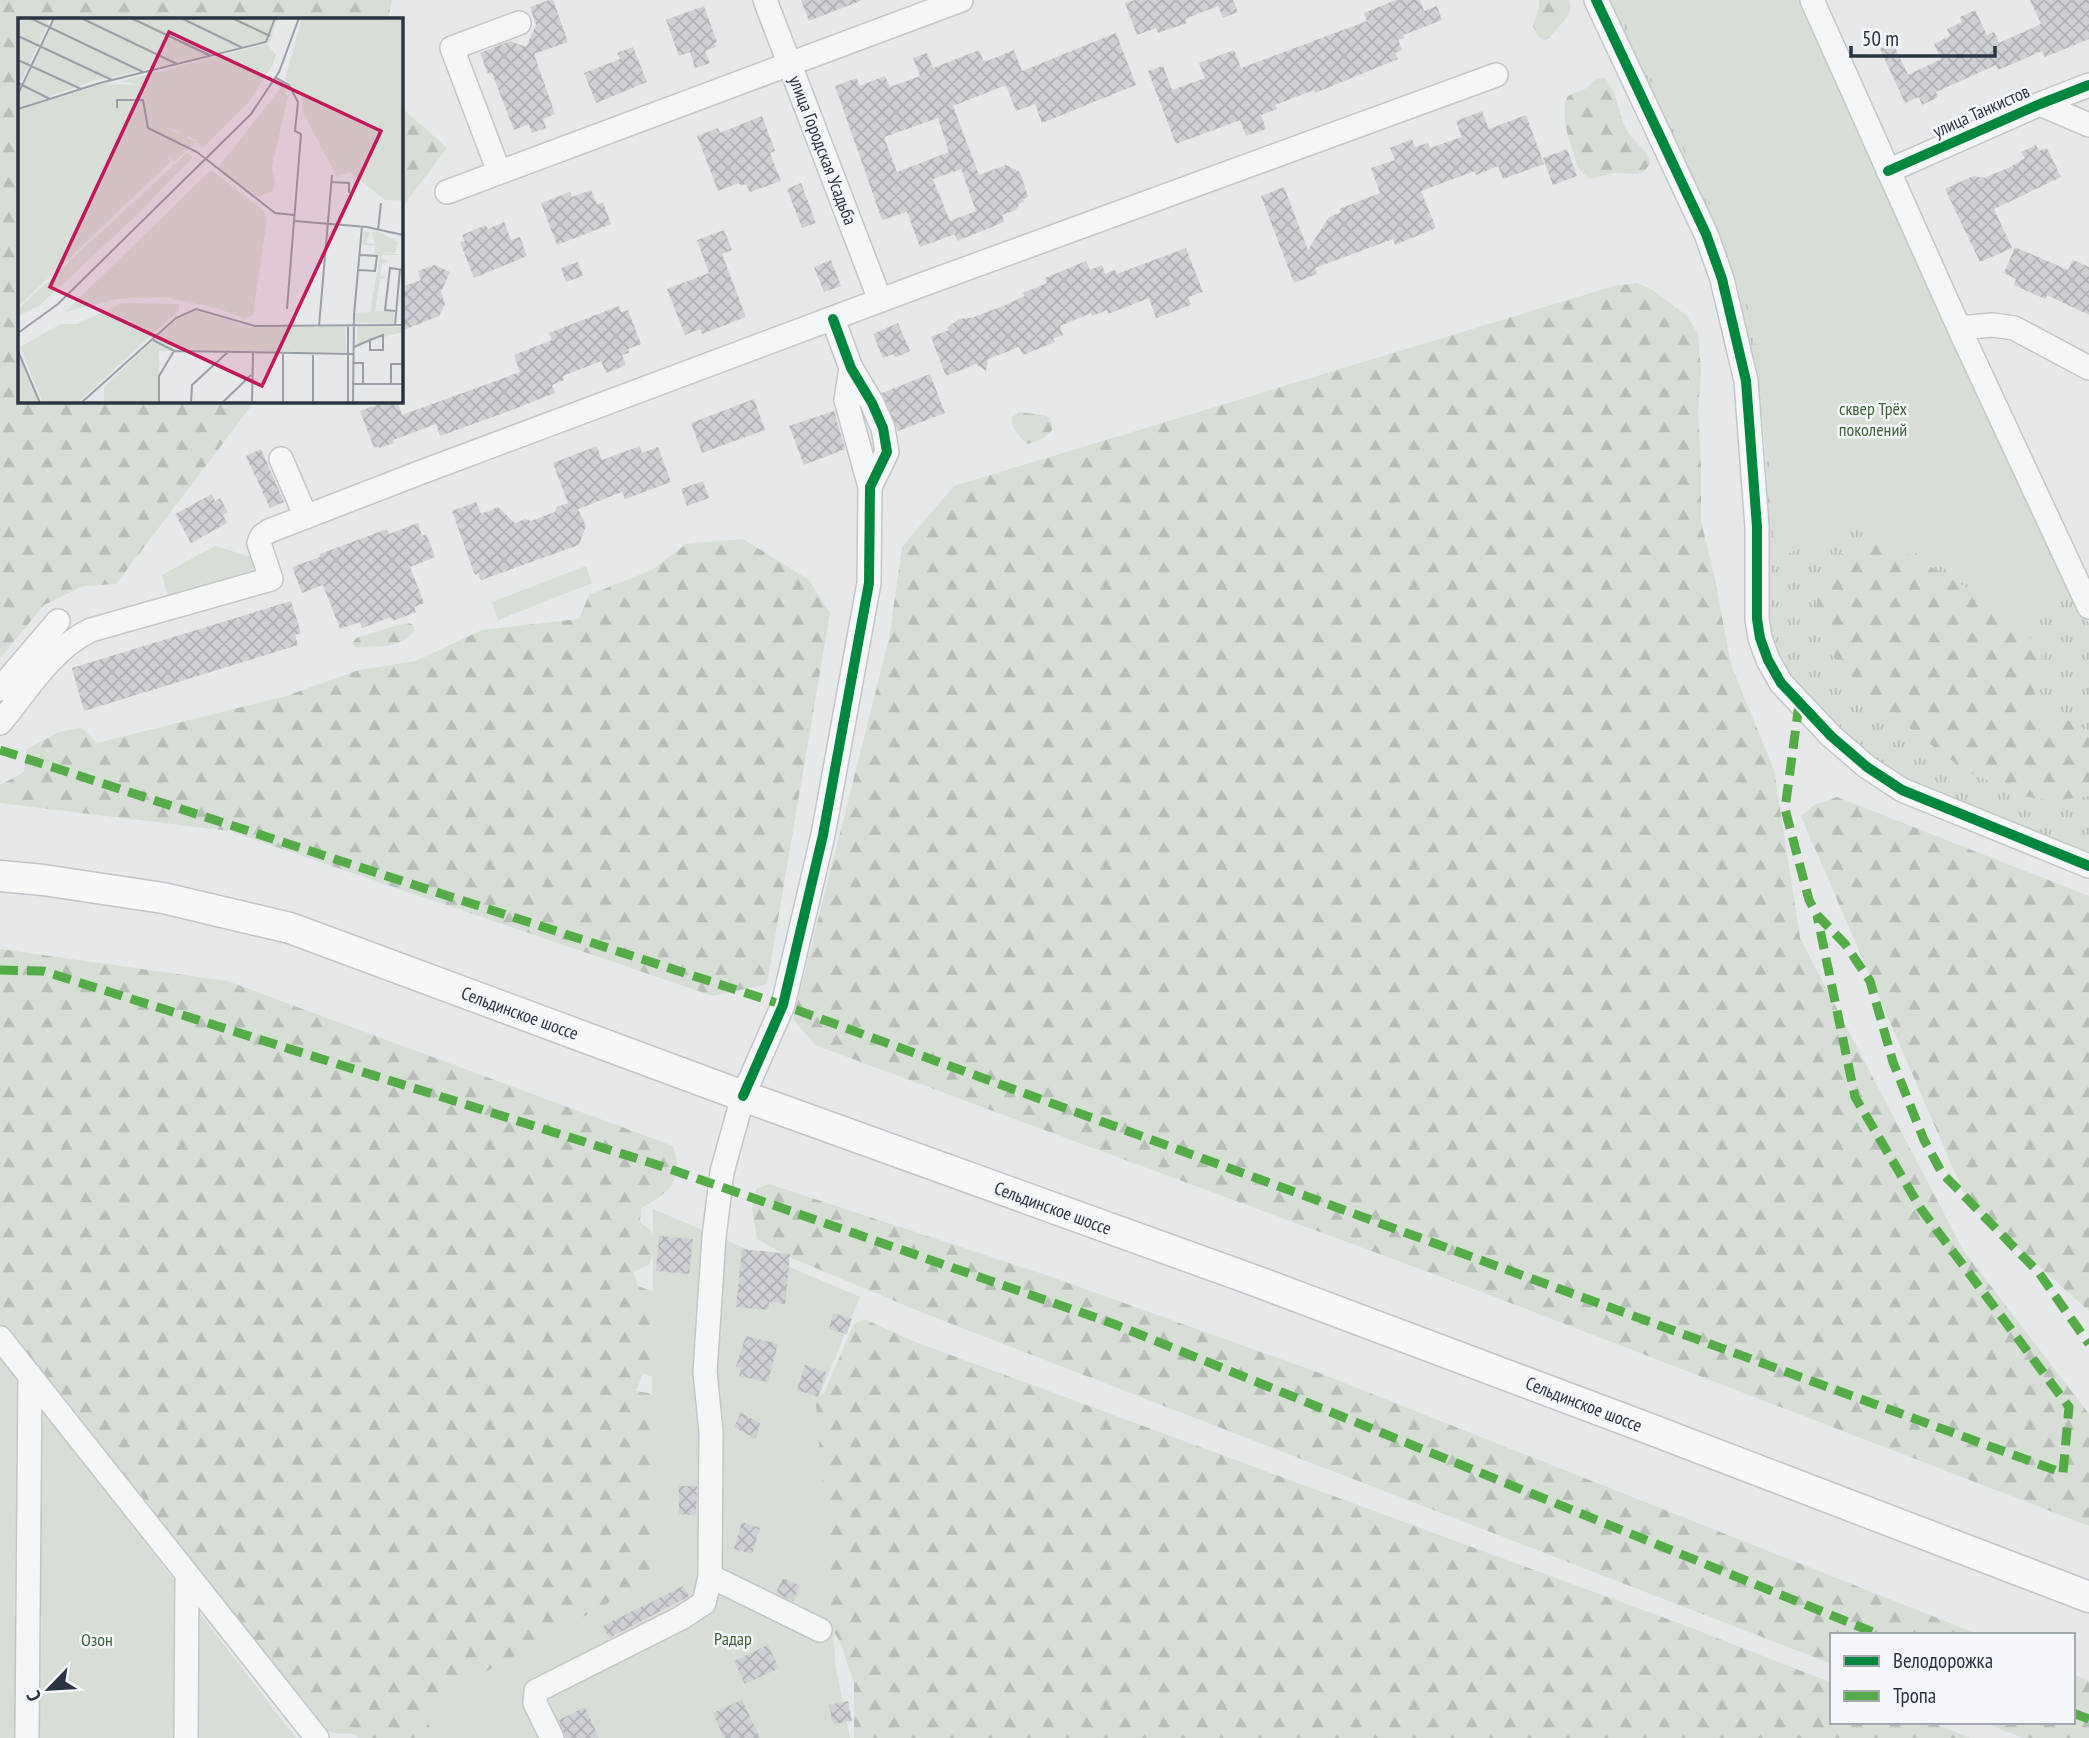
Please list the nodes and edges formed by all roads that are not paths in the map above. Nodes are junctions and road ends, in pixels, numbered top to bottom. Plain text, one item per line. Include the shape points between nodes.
1 (765, 0) edge
2 (961, 0) edge
3 (1596, 0) edge
4 (1812, 0) edge
5 (519, 23) dead end
6 (789, 63) junction
7 (1496, 75) dead end
8 (2089, 85) edge
9 (2040, 104) junction
10 (2089, 125) edge
11 (499, 172) junction
12 (1888, 172) junction
13 (447, 192) dead end
14 (880, 300) junction
15 (833, 319) junction
16 (1959, 328) junction
17 (2089, 368) edge
18 (281, 459) dead end
19 (306, 517) junction
20 (2089, 607) edge
21 (58, 621) dead end
22 (0, 689) edge
23 (0, 723) edge
24 (2089, 866) edge
25 (0, 876) edge
26 (743, 1096) junction
27 (0, 1338) edge
28 (30, 1375) junction
29 (187, 1574) junction
30 (710, 1576) junction
31 (2089, 1597) edge
32 (820, 1630) dead end
33 (27, 1738) edge
34 (186, 1738) edge
35 (317, 1738) edge
36 (552, 1738) edge

1 - 6 street, улица Городская Усадьба
2 - 6 street
3 - 24 street via 1706,233 1722,279 1750,418 1757,619 1768,660 1781,683 1831,736 1902,790
4 - 12 street
5 - 11 street via 452,48
6 - 11 street
6 - 14 street, улица Городская Усадьба
7 - 14 street
8 - 9 street, улица Танкистов
9 - 10 street
9 - 12 street, улица Танкистов
11 - 13 street
12 - 16 street
14 - 15 street
15 - 19 street
15 - 26 street via 851,368 883,428 887,452 870,487 869,583 823,835 783,1005
16 - 17 street via 2014,328
16 - 20 street
18 - 19 street
19 - 23 street via 262,536 260,547 271,579 79,635 61,649
21 - 22 street
25 - 26 main road, Сельдинское шоссе via 163,898 290,928
26 - 30 street via 722,1172 709,1309 705,1372 711,1432
26 - 31 main road, Сельдинское шоссе via 1256,1281
27 - 28 street
28 - 29 street
28 - 33 street
29 - 34 street
29 - 35 street
30 - 32 street
30 - 36 street via 704,1603 537,1691 534,1697

